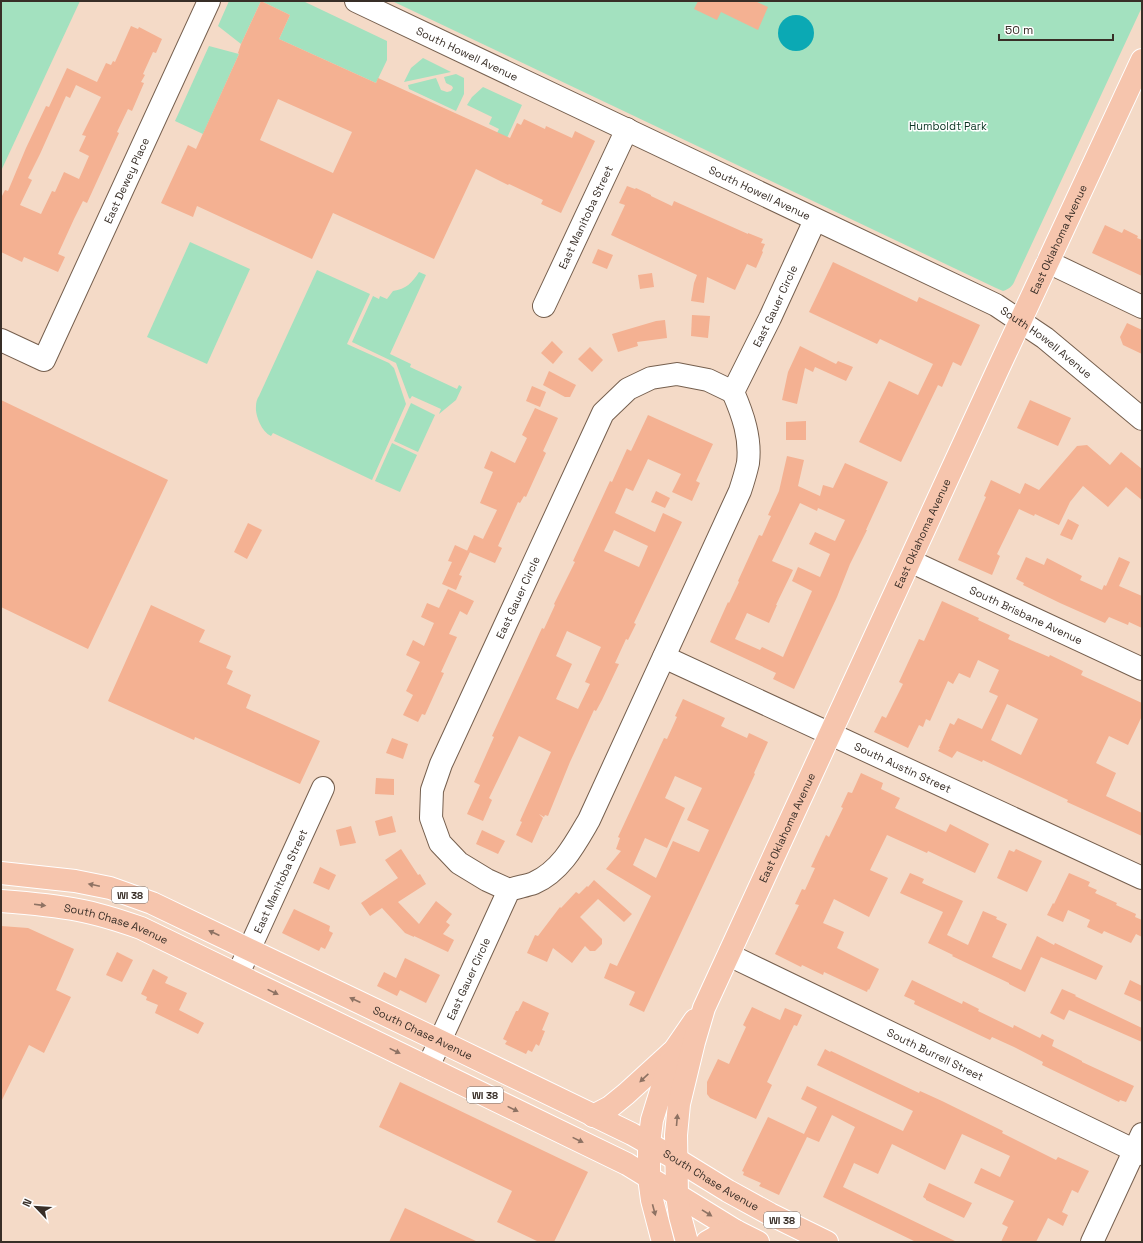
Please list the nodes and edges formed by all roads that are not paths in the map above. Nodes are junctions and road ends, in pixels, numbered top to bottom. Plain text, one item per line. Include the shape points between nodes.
1 (209, 1) edge
2 (356, 1) edge
3 (1141, 63) edge
4 (627, 129) junction
5 (815, 220) junction
6 (1048, 262) junction
7 (544, 306) dead end
8 (1142, 307) edge
9 (1020, 321) junction
10 (1, 340) edge
11 (733, 392) junction
12 (1142, 419) edge
13 (910, 561) junction
14 (664, 657) junction
15 (1142, 669) edge
16 (831, 734) junction
17 (323, 788) dead end
18 (1, 873) edge
19 (1142, 878) edge
20 (509, 890) junction
21 (1, 901) edge
22 (249, 949) junction
23 (729, 956) junction
24 (238, 974) junction
25 (704, 1008) junction
26 (440, 1041) junction
27 (673, 1052) junction
28 (428, 1067) junction
29 (545, 1092) junction
30 (593, 1116) junction
31 (532, 1119) junction
32 (649, 1143) junction
33 (1139, 1146) edge
34 (676, 1159) junction
35 (649, 1177) junction
36 (677, 1195) junction
37 (736, 1232) junction
38 (663, 1242) edge
39 (687, 1242) edge
40 (707, 1242) edge
41 (758, 1242) edge
42 (827, 1242) edge
43 (1092, 1242) edge

1 - 10 street, East Dewey Place via 44,360
2 - 4 street, South Howell Avenue
3 - 6 main road, East Oklahoma Avenue
4 - 5 street, South Howell Avenue
4 - 7 street, East Manitoba Street
5 - 9 street, South Howell Avenue via 996,305
5 - 11 street, East Gauer Circle
6 - 8 street
6 - 9 main road, East Oklahoma Avenue
9 - 12 street, South Howell Avenue via 1045,338
9 - 13 main road, East Oklahoma Avenue
11 - 14 street via 743,415 748,440 748,463 740,491
11 - 20 street, East Gauer Circle via 708,380 677,374 651,378 628,389 603,413 441,764 432,790 431,818 440,843 459,863
13 - 15 street, South Brisbane Avenue
13 - 16 main road, East Oklahoma Avenue
14 - 16 street, South Austin Street
14 - 20 street via 589,820 572,849 556,869 534,882
16 - 19 street, South Austin Street
16 - 23 main road, East Oklahoma Avenue
17 - 22 street, East Manitoba Street
22 -> 18 main road, South Chase Avenue / WI 38 via 152,903 110,888 75,881
20 - 26 street, East Gauer Circle
21 -> 24 main road, South Chase Avenue / WI 38 via 78,910 120,921 141,928
22 - 24 street, East Manitoba Street
26 -> 22 main road, South Chase Avenue / WI 38
23 - 25 main road, East Oklahoma Avenue
23 - 33 street, South Burrell Street
24 -> 28 main road, South Chase Avenue / WI 38
25 - 27 main road, East Oklahoma Avenue
34 -> 25 main road, East Oklahoma Avenue via 679,1104
26 - 28 street, East Gauer Circle
26 - 29 main road, South Chase Avenue / WI 38
27 -> 30 main road via 610,1107
27 - 32 main road, East Oklahoma Avenue via 652,1120
28 -> 31 main road, South Chase Avenue / WI 38
29 - 30 main road, South Chase Avenue / WI 38
29 - 31 main road
30 - 32 main road, South Chase Avenue / WI 38
31 -> 35 main road, South Chase Avenue / WI 38
32 - 34 main road, South Chase Avenue / WI 38
32 - 35 main road, East Oklahoma Avenue
33 - 43 street
34 - 36 main road, East Oklahoma Avenue
34 - 42 main road, South Chase Avenue / WI 38 via 728,1191
35 - 36 main road, South Chase Avenue / WI 38
35 -> 38 main road, East Oklahoma Avenue
36 -> 37 main road, South Chase Avenue / WI 38
36 - 39 main road, East Oklahoma Avenue
37 - 40 main road via 721,1234
37 - 41 main road, South Chase Avenue / WI 38

